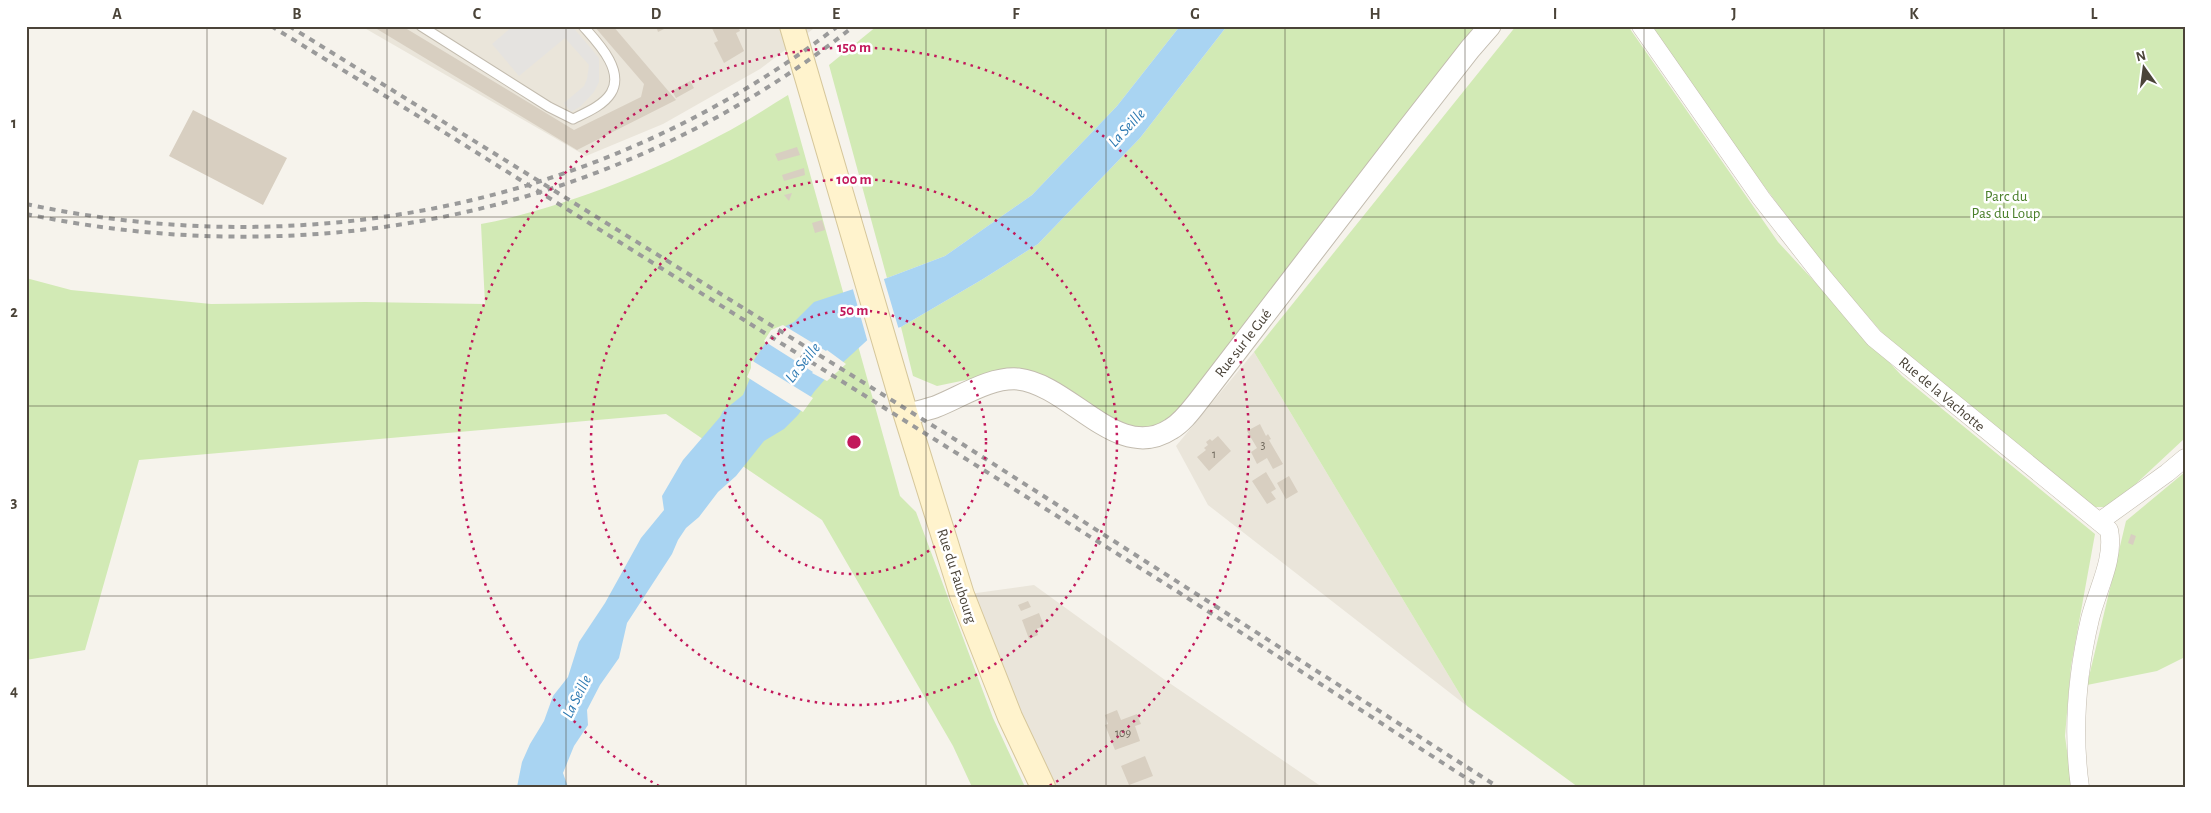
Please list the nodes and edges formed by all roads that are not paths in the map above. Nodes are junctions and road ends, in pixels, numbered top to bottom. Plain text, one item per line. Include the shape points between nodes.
1 (421, 26) edge
2 (583, 26) edge
3 (792, 26) edge
4 (1490, 26) edge
5 (1641, 26) edge
6 (906, 415) junction
7 (2185, 458) edge
8 (2099, 522) junction
9 (1043, 787) edge
10 (2080, 787) edge

1 - 2 lane via 573,119 593,109 611,93 615,74 604,51
3 - 6 main road, Rue du Faubourg
4 - 6 street, Rue sur le Gué via 1200,399 1173,428 1151,438 1122,435 1050,390 1017,379 986,384 933,408
5 - 8 street, Rue de la Vachotte via 1761,198 1874,338
6 - 9 main road, Rue du Faubourg via 969,613 1010,717
7 - 8 street
8 - 10 street, Rue de la Vachotte via 2109,530 2111,540 2090,619 2078,688 2075,756

